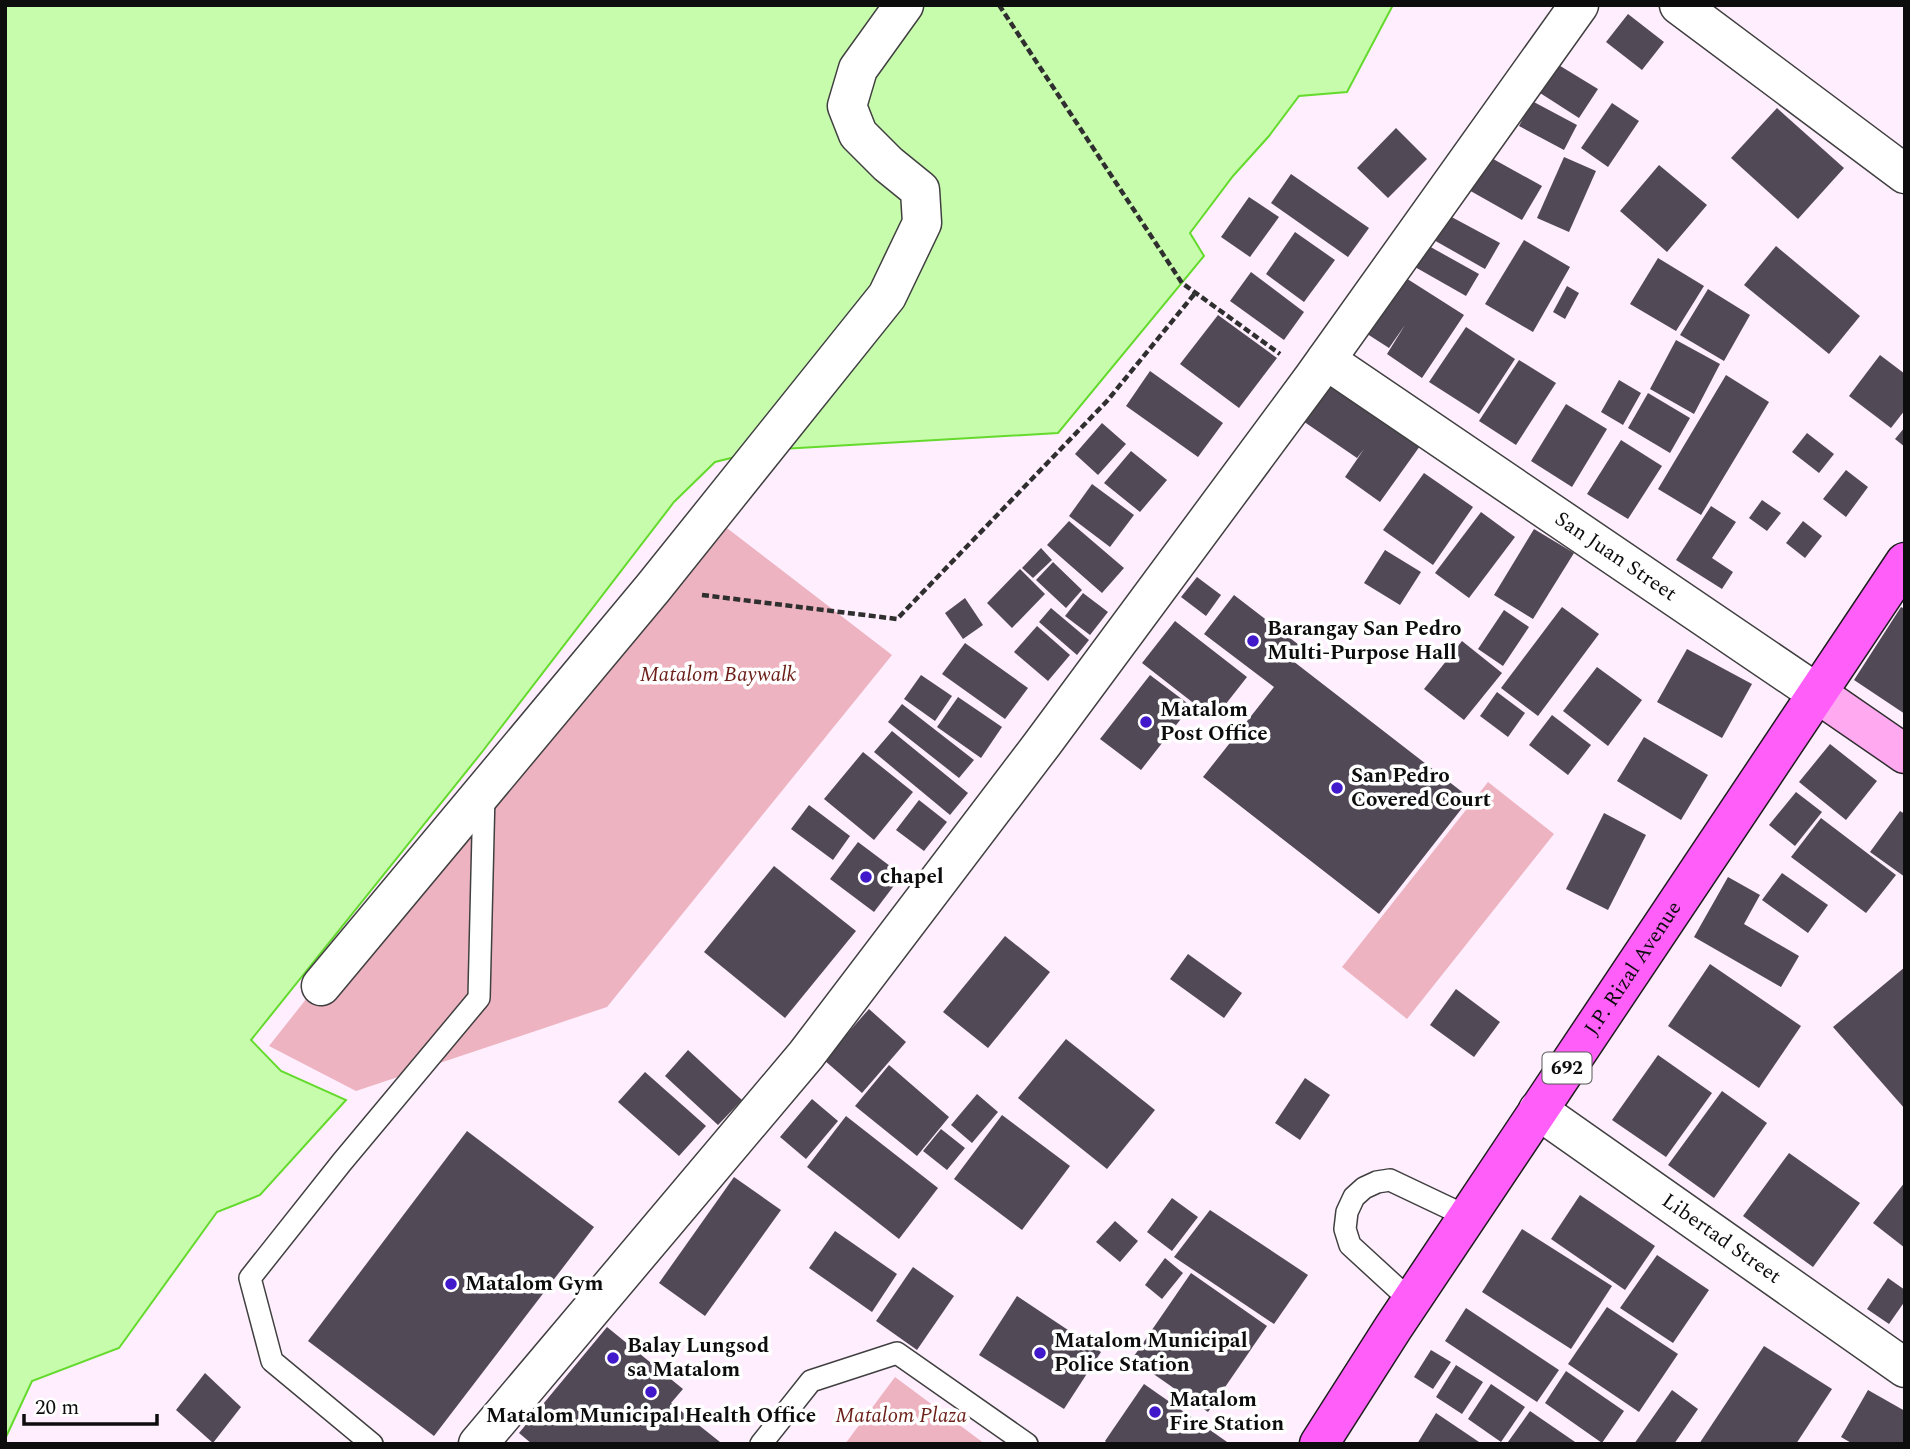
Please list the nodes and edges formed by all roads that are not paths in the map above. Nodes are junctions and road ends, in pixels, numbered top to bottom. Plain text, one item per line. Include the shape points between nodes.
1 (904, 5) edge
2 (1579, 5) edge
3 (1679, 5) edge
4 (1905, 174) edge
5 (1319, 369) junction
6 (1905, 562) edge
7 (1818, 694) junction
8 (1905, 754) edge
9 (484, 790) junction
10 (321, 986) dead end
11 (1538, 1110) junction
12 (1468, 1217) junction
13 (1411, 1301) junction
14 (1905, 1368) edge
15 (372, 1444) edge
16 (478, 1444) edge
17 (761, 1444) edge
18 (1027, 1444) edge
19 (1319, 1444) edge

1 - 9 street via 858,69 847,106 858,134 920,190 922,223 887,296 653,589
2 - 5 street
3 - 4 street
5 - 7 street, San Juan Street
5 - 16 street via 1044,743 806,1055
6 - 7 main road, J.P. Rizal Avenue / 692
7 - 8 street, San Juan Street
7 - 11 main road, J.P. Rizal Avenue / 692
9 - 10 street
9 - 15 lane via 479,998 250,1278 272,1361
11 - 12 main road, J.P. Rizal Avenue / 692
11 - 14 street, Libertad Street
12 - 13 main road, J.P. Rizal Avenue / 692
12 - 13 lane via 1390,1180 1364,1188 1354,1197 1345,1229 1350,1245
13 - 19 main road, J.P. Rizal Avenue / 692
17 - 18 lane via 811,1381 897,1353

